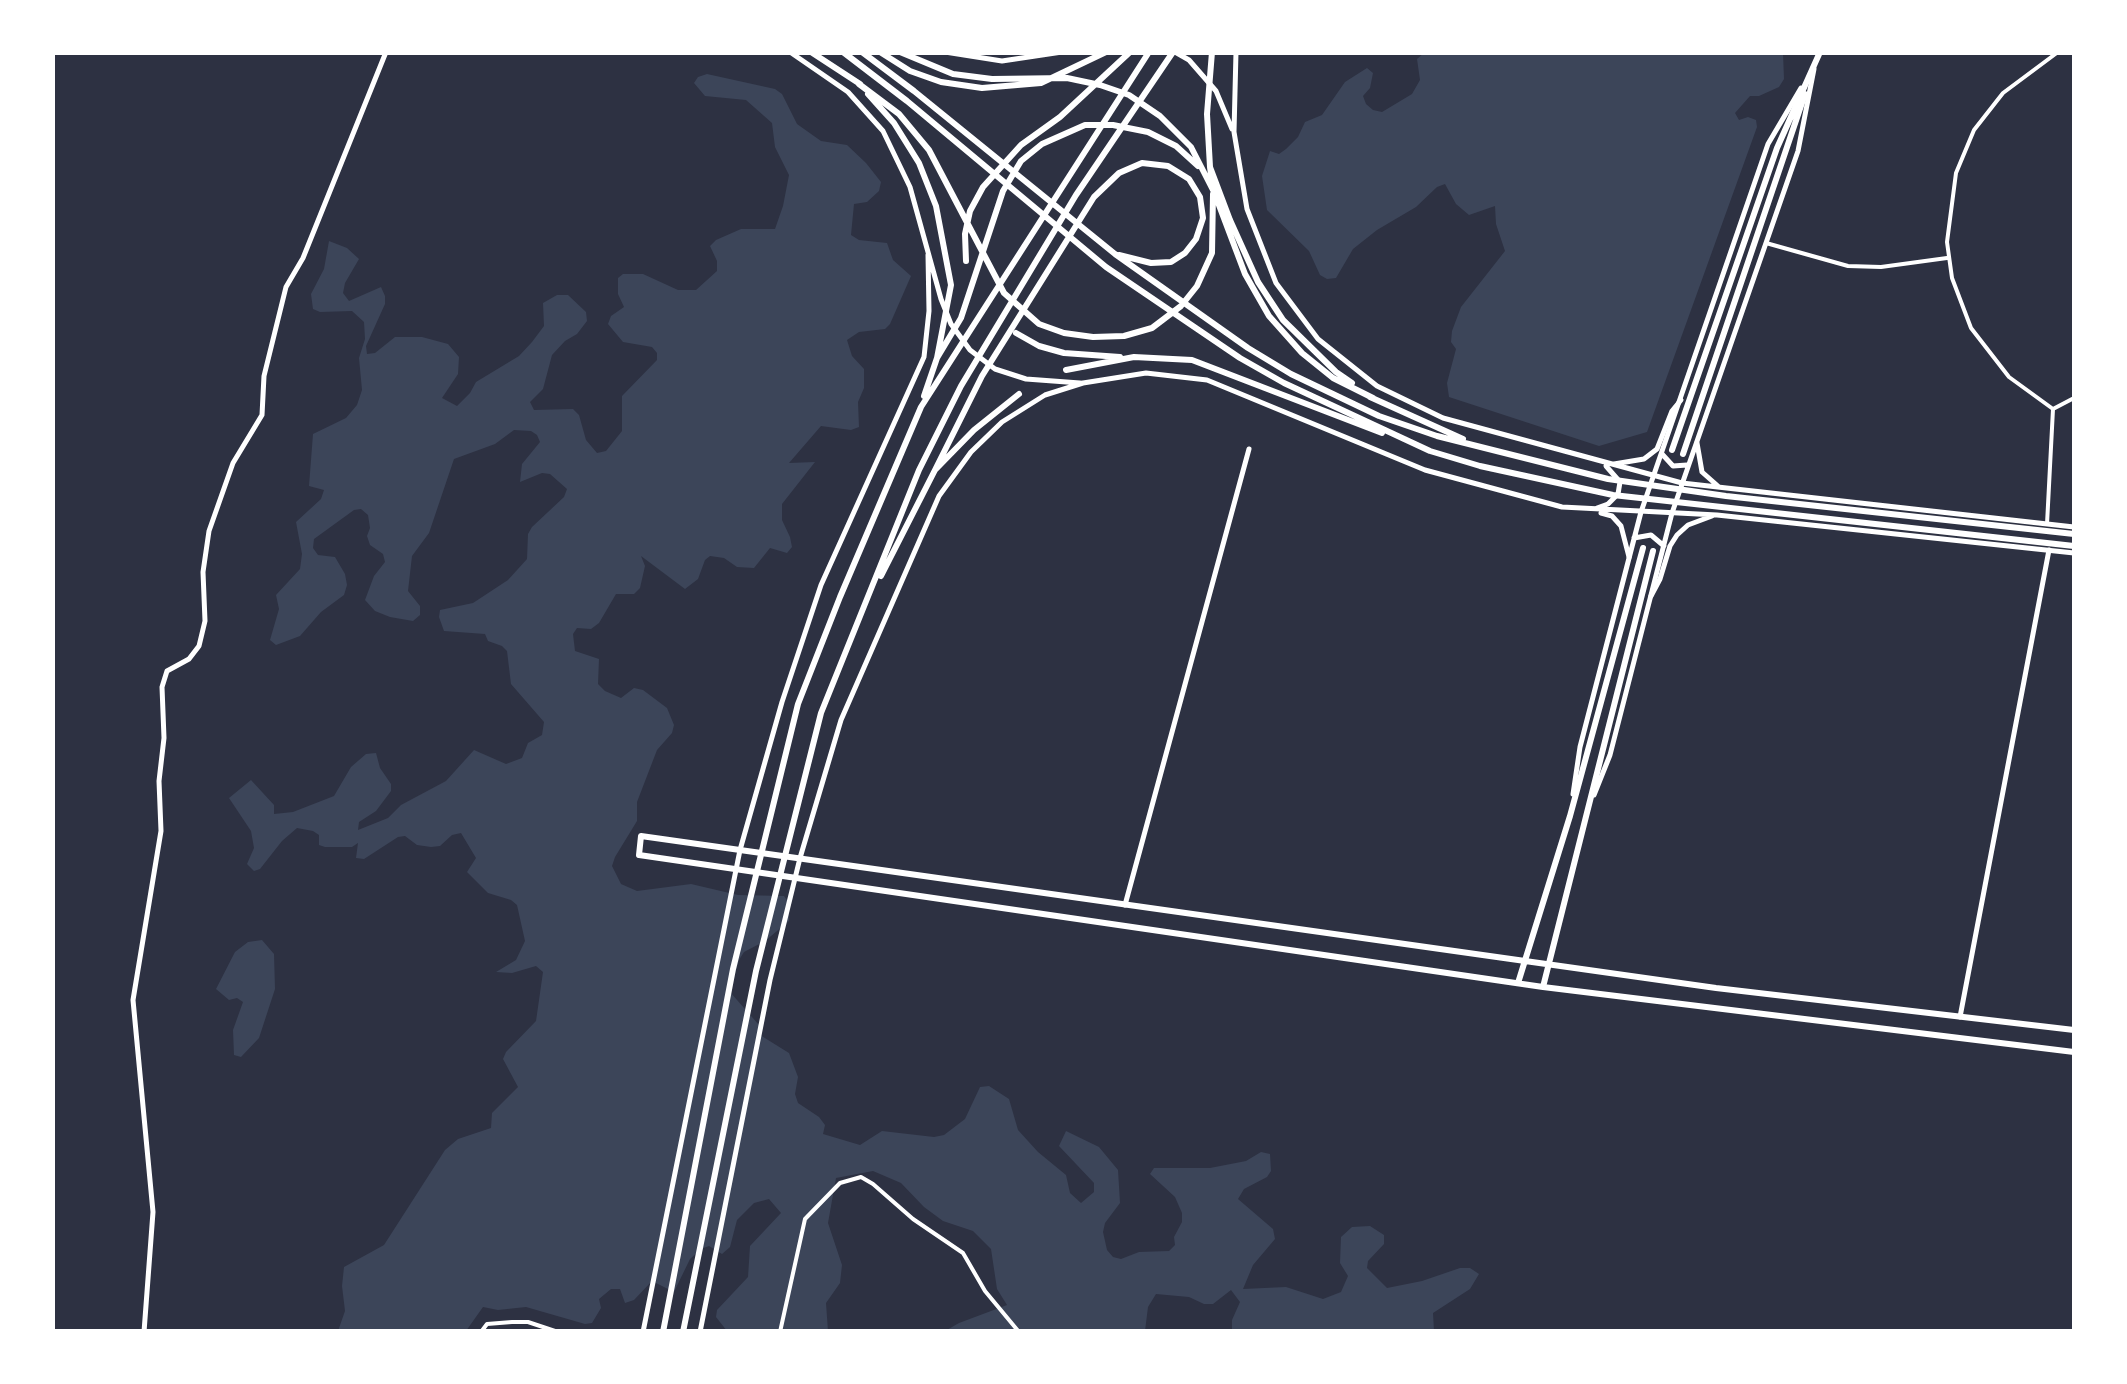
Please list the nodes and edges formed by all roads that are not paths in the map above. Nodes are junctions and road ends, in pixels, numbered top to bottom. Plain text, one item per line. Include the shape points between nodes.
1 (386, 52) edge
2 (790, 52) edge
3 (811, 52) edge
4 (843, 52) edge
5 (862, 52) edge
6 (880, 52) edge
7 (900, 52) edge
8 (945, 52) edge
9 (1106, 52) edge
10 (1130, 52) edge
11 (1149, 52) edge
12 (1174, 52) edge
13 (1212, 52) edge
14 (1236, 52) edge
15 (1820, 52) edge
16 (2058, 52) edge
17 (1058, 53) edge
18 (1815, 64) junction
19 (859, 84) junction
20 (1234, 132) junction
21 (1206, 168) junction
22 (1766, 243) junction
23 (1115, 254) junction
24 (928, 255) junction
25 (1948, 258) junction
26 (966, 260) dead end
27 (1016, 333) dead end
28 (937, 358) junction
29 (1134, 358) junction
30 (1066, 370) dead end
31 (1082, 383) junction
32 (1020, 394) dead end
33 (1372, 398) junction
34 (2074, 398) edge
35 (1681, 400) junction
36 (921, 407) junction
37 (2053, 409) junction
38 (1697, 443) junction
39 (1478, 446) junction
40 (1248, 450) dead end
41 (1672, 450) dead end
42 (1430, 451) junction
43 (1662, 454) junction
44 (1683, 454) dead end
45 (1604, 464) junction
46 (1689, 464) junction
47 (935, 470) junction
48 (1654, 476) junction
49 (1682, 483) junction
50 (1722, 489) junction
51 (1593, 510) junction
52 (1642, 512) junction
53 (1672, 513) junction
54 (1717, 515) junction
55 (2047, 524) junction
56 (2074, 530) edge
57 (1634, 538) junction
58 (1664, 546) junction
59 (1643, 548) dead end
60 (2074, 549) edge
61 (2048, 550) junction
62 (1652, 551) dead end
63 (1629, 557) junction
64 (1651, 596) junction
65 (865, 608) junction
66 (1570, 816) junction
67 (1584, 820) junction
68 (740, 850) junction
69 (800, 858) junction
70 (736, 870) junction
71 (795, 878) junction
72 (1125, 905) junction
73 (1523, 962) junction
74 (1548, 966) junction
75 (1518, 983) junction
76 (1543, 987) junction
77 (1960, 1017) junction
78 (2074, 1030) edge
79 (2074, 1052) edge
80 (144, 1332) edge
81 (481, 1332) edge
82 (558, 1332) edge
83 (644, 1332) edge
84 (663, 1332) edge
85 (682, 1332) edge
86 (700, 1332) edge
87 (780, 1332) edge
88 (1020, 1332) edge

1 - 80 main road via 286,286 264,376 262,414 233,463 209,530 199,646 167,670 162,687 161,831 133,1000 153,1212
2 - 24 main road via 848,92 883,131 910,187
3 - 19 main road
4 - 42 main road via 1106,267 1284,383
5 - 23 main road
6 - 9 main road via 941,82 982,88 1041,83
7 - 21 main road via 952,74 1067,78 1129,94 1160,116
8 - 17 main road via 1002,61
10 - 26 main road via 983,186 970,211
11 - 36 main road
12 - 20 main road via 1190,60 1216,91
12 - 65 main road via 1076,195 962,386 919,470
13 - 21 main road
14 - 20 main road
15 - 18 main road
16 - 25 street via 2003,93 1974,130 1951,195
18 - 22 main road via 1798,151
18 - 35 main road via 1768,144
18 - 41 main road via 1778,148
18 - 44 main road
19 - 21 main road via 899,114 929,150 991,272 1018,308 1064,333 1124,336 1152,328 1182,306 1212,253
19 - 28 main road via 894,123 936,206 951,285
20 - 45 main road via 1247,209 1276,284 1318,339 1377,386 1442,418
21 - 28 main road via 1148,132 1113,124 1063,132 1022,161 1003,191 961,318
21 - 33 main road via 1258,282 1283,320
21 - 33 main road via 1268,316 1333,378
22 - 25 street via 1848,266
22 - 38 main road
23 - 39 main road via 1291,374 1379,416
23 - 47 main road via 1151,263 1185,252 1203,218 1189,179 1168,166 1142,163 1119,173 1094,197 982,376
24 - 31 main road via 951,324 970,350 995,369 1026,379
24 - 68 main road via 924,357 820,585
25 - 37 street via 1961,306 1987,352
27 - 29 main road via 1064,353
28 - 36 main road
29 - 30 main road
29 - 42 main road via 1192,360
31 - 51 main road via 1146,374 1207,380 1425,470
31 - 69 main road via 1045,395 1002,422 939,496 841,720
32 - 47 main road
33 - 39 main road
34 - 37 street
35 - 43 main road
35 - 45 main road via 1657,449 1628,464
36 - 84 main road via 798,704 734,969
37 - 55 street
38 - 46 main road
38 - 50 main road via 1702,472
39 - 56 main road via 1608,479 1726,496
40 - 72 main road
42 - 60 main road via 1613,495
43 - 46 main road via 1673,466
43 - 48 main road
45 - 48 main road
45 - 51 main road via 1620,482 1618,494
46 - 49 main road
47 - 65 main road
48 - 49 main road
48 - 52 main road
49 - 50 main road
49 - 53 main road
50 - 55 main road
51 - 52 main road
51 - 63 main road via 1621,526
52 - 53 main road
52 - 57 main road
53 - 54 main road
53 - 58 main road
54 - 61 main road
54 - 64 main road via 1677,535
55 - 56 main road
57 - 58 main road via 1651,535
57 - 63 main road
58 - 64 main road
59 - 66 main road
60 - 61 main road
61 - 77 main road
62 - 67 main road
63 - 66 main road via 1580,748
64 - 67 main road via 1610,755
65 - 85 main road via 821,713 756,971
66 - 73 main road
67 - 74 main road
68 - 69 main road
68 - 70 main road
68 - 70 main road via 641,836 638,855
69 - 71 main road
69 - 72 main road
70 - 71 main road
70 - 83 main road
71 - 75 main road
71 - 86 main road
72 - 73 main road
73 - 74 main road
73 - 75 main road
74 - 76 main road
74 - 77 main road
75 - 76 main road
76 - 79 main road
77 - 78 main road
81 - 82 street via 497,1322 528,1322
87 - 88 street via 805,1220 840,1183 860,1177 951,1242

